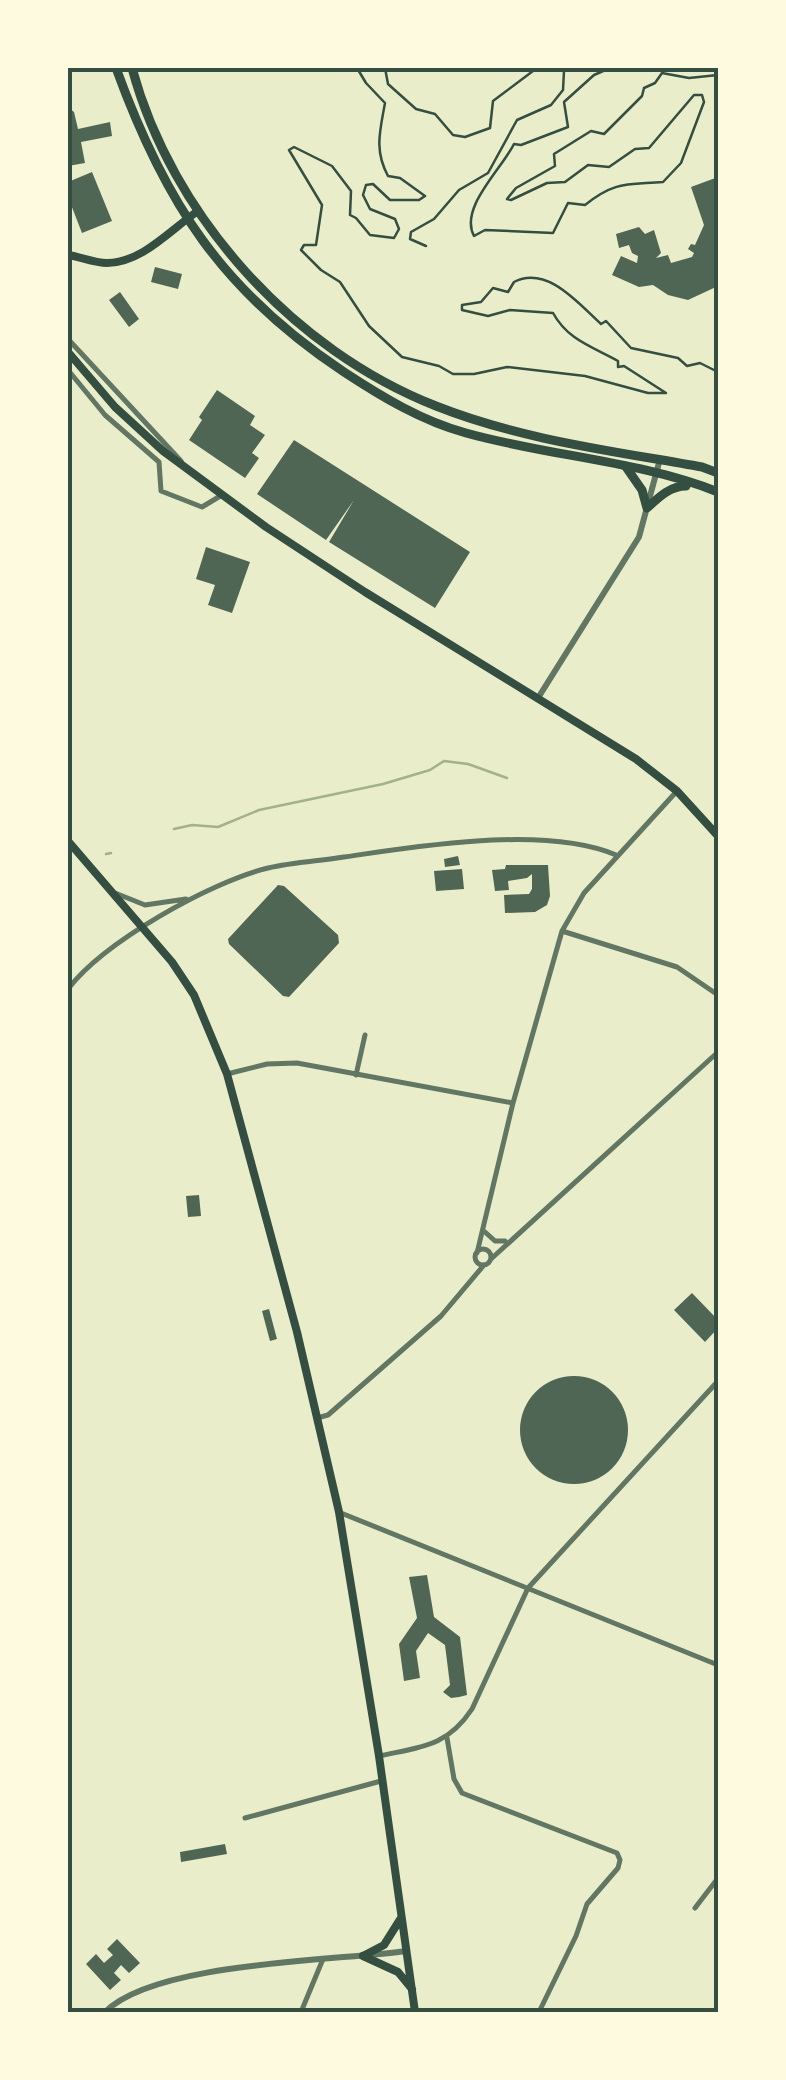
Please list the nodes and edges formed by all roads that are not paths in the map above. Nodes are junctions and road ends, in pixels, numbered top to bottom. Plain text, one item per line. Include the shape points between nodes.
1 (116, 68) edge
2 (132, 68) edge
3 (198, 210) junction
4 (186, 219) junction
5 (68, 255) edge
6 (68, 339) edge
7 (68, 352) edge
8 (68, 370) edge
9 (660, 459) junction
10 (626, 468) junction
11 (190, 472) junction
12 (718, 473) edge
13 (657, 475) junction
14 (704, 486) junction
15 (718, 492) edge
16 (222, 495) junction
17 (647, 508) junction
18 (538, 698) junction
19 (677, 791) junction
20 (718, 836) edge
21 (68, 845) edge
22 (616, 855) junction
23 (112, 892) junction
24 (189, 899) junction
25 (142, 928) junction
26 (562, 931) junction
27 (68, 989) edge
28 (718, 995) edge
29 (365, 1034) dead end
30 (718, 1052) edge
31 (227, 1074) junction
32 (356, 1075) junction
33 (513, 1103) junction
34 (485, 1231) junction
35 (506, 1244) junction
36 (489, 1254) junction
37 (476, 1256) junction
38 (484, 1265) junction
39 (472, 1276) junction
40 (718, 1381) edge
41 (317, 1418) junction
42 (339, 1512) junction
43 (528, 1588) junction
44 (718, 1664) edge
45 (447, 1738) junction
46 (379, 1756) junction
47 (381, 1781) junction
48 (246, 1818) dead end
49 (718, 1878) edge
50 (695, 1908) dead end
51 (401, 1918) junction
52 (407, 1952) junction
53 (363, 1956) junction
54 (322, 1959) junction
55 (412, 1988) junction
56 (105, 2012) edge
57 (301, 2012) edge
58 (415, 2012) edge
59 (538, 2012) edge

1 - 4 highway via 138,128
2 - 3 highway via 164,156
3 - 4 main road
3 - 9 highway via 278,304 317,338 401,390 527,434
4 - 5 main road via 123,260
4 - 10 highway via 248,296 309,348 394,404 464,432
6 - 11 street
7 - 11 main road via 115,408
8 - 16 street via 158,462 161,491 202,507
9 - 12 highway
9 - 13 street
10 - 13 highway
10 - 17 highway
11 - 16 main road
13 - 14 highway
13 - 17 street
14 - 15 highway
14 - 17 highway via 677,486
16 - 18 main road
17 - 18 street via 639,537
18 - 19 main road
19 - 20 main road
19 - 22 street
21 - 23 main road
22 - 24 street via 591,844 542,839 386,851 266,868
22 - 26 street
23 - 24 street via 145,906
23 - 25 main road
24 - 25 street
25 - 27 street via 100,956
25 - 31 main road via 194,995
26 - 28 street via 676,967
26 - 33 street
29 - 32 street
30 - 35 street
31 - 32 street via 296,1063
31 - 41 main road
32 - 33 street
33 - 34 street
34 - 35 street
34 - 36 street
34 - 37 street
35 - 36 street
36 - 37 street
36 - 38 street
37 - 38 street
37 - 39 street
38 - 39 street
39 - 41 street via 441,1316
40 - 43 street
41 - 42 main road
42 - 43 street
42 - 46 main road
43 - 44 street
43 - 45 street via 472,1709
45 - 46 street
45 - 59 street via 462,1793 617,1853 620,1860 588,1904
46 - 47 main road
47 - 48 street
47 - 51 main road
49 - 50 street
51 - 52 main road
51 - 53 main road via 384,1945
52 - 53 street
52 - 55 main road
53 - 54 street
53 - 55 main road via 398,1972
54 - 56 street via 162,1982 130,1993
54 - 57 street
55 - 58 main road

